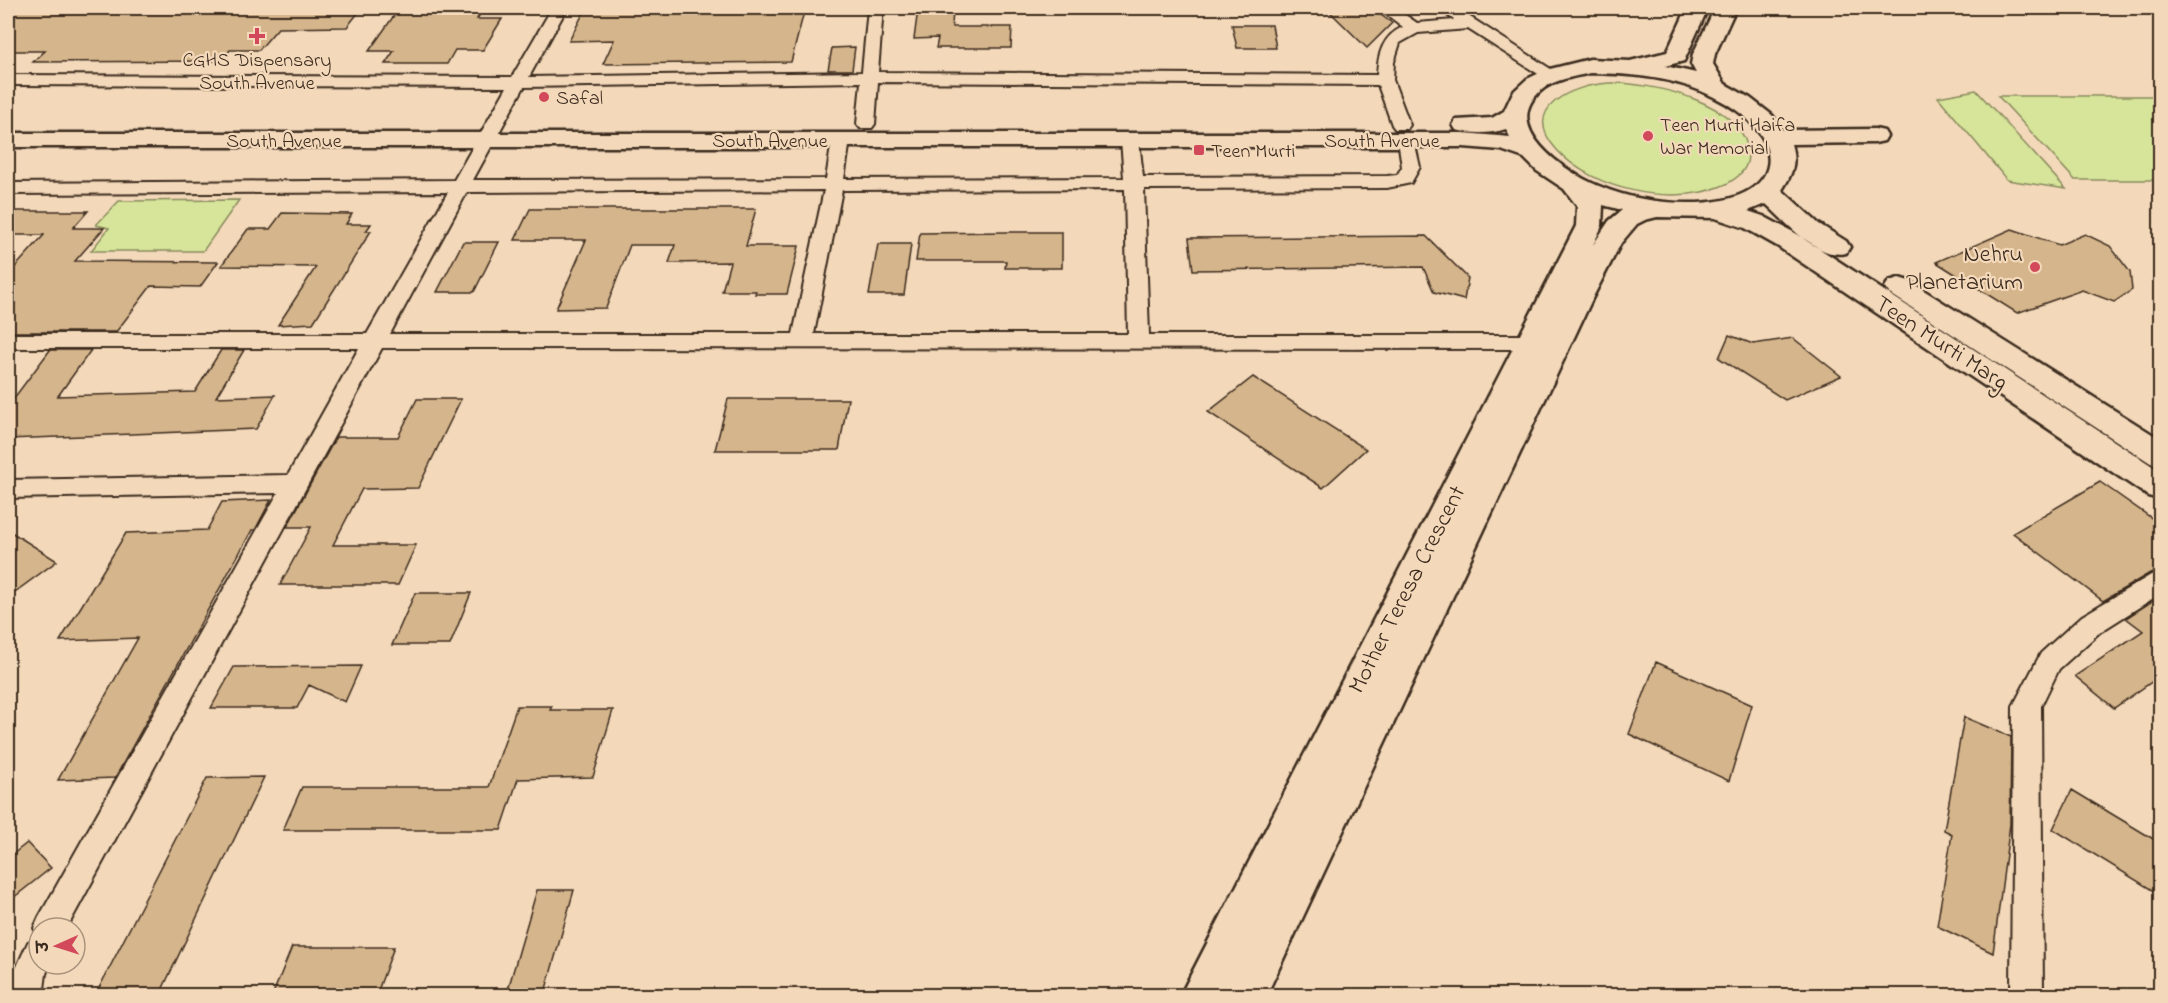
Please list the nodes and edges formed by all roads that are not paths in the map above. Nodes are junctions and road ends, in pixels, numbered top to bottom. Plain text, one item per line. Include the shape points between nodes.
1 (560, 8) edge
2 (876, 8) edge
3 (1385, 8) edge
4 (1446, 8) edge
5 (1697, 8) edge
6 (1726, 8) edge
7 (1473, 24) junction
8 (1414, 28) junction
9 (1636, 67) junction
10 (1552, 75) junction
11 (870, 77) junction
12 (8, 80) edge
13 (1385, 80) junction
14 (518, 82) junction
15 (1716, 88) junction
16 (1515, 115) junction
17 (866, 124) junction
18 (491, 131) junction
19 (1404, 132) junction
20 (1875, 136) dead end
21 (1777, 137) junction
22 (10, 138) edge
23 (841, 140) junction
24 (1130, 140) junction
25 (1530, 152) junction
26 (1134, 184) junction
27 (1572, 184) junction
28 (834, 185) junction
29 (460, 186) junction
30 (8, 188) edge
31 (1767, 191) junction
32 (1655, 210) junction
33 (1717, 210) junction
34 (8, 341) edge
35 (374, 342) junction
36 (802, 342) junction
37 (1529, 342) junction
38 (1139, 343) junction
39 (2160, 454) edge
40 (294, 484) junction
41 (2160, 488) edge
42 (8, 489) edge
43 (2160, 584) edge
44 (57, 916) edge
45 (30, 976) edge
46 (27, 996) edge
47 (1202, 996) edge
48 (1243, 996) edge
49 (2027, 996) edge

1 - 14 street
2 - 11 street
3 - 8 street
4 - 7 street
5 - 9 main road via 1676,56
6 - 15 main road via 1702,64
7 - 8 street
7 - 10 street
8 - 13 street via 1396,36 1387,52
9 - 10 main road via 1590,66
9 - 15 main road via 1677,74
10 - 16 main road via 1533,85 1520,99
11 - 13 street
11 - 14 street
11 - 17 street
12 - 14 street
13 - 19 street
14 - 18 street
15 - 21 main road via 1756,114
16 - 19 main road, South Avenue via 1496,124
16 - 25 main road via 1519,134
17 - 18 main road, South Avenue
17 - 19 main road, South Avenue
18 - 22 main road, South Avenue
18 - 23 main road, South Avenue
18 - 29 street
19 - 24 main road, South Avenue
19 - 25 main road, South Avenue via 1504,143
19 - 26 street via 1411,167 1404,179
20 - 21 main road
21 - 31 main road via 1784,157 1780,175
23 - 24 main road, South Avenue
23 - 28 street
24 - 26 street
25 - 27 main road
26 - 28 street
26 - 38 street
27 - 32 main road via 1612,200
27 - 37 main road, Mother Teresa Crescent via 1590,205 1589,226
28 - 29 street
28 - 36 street
29 - 30 street
29 - 35 street
31 - 33 main road via 1737,206
31 - 39 main road, Teen Murti Marg via 1810,230
32 - 33 main road
32 - 48 main road, Mother Teresa Crescent via 1629,217 1601,257 1555,345
33 - 41 main road, Teen Murti Marg via 1754,222 1787,240
34 - 35 street
35 - 36 street
35 - 40 street
36 - 38 street
37 - 38 street
37 - 47 main road, Mother Teresa Crescent
40 - 42 street
40 - 44 street
43 - 49 street via 2091,624 2050,661 2027,706
45 - 46 street

